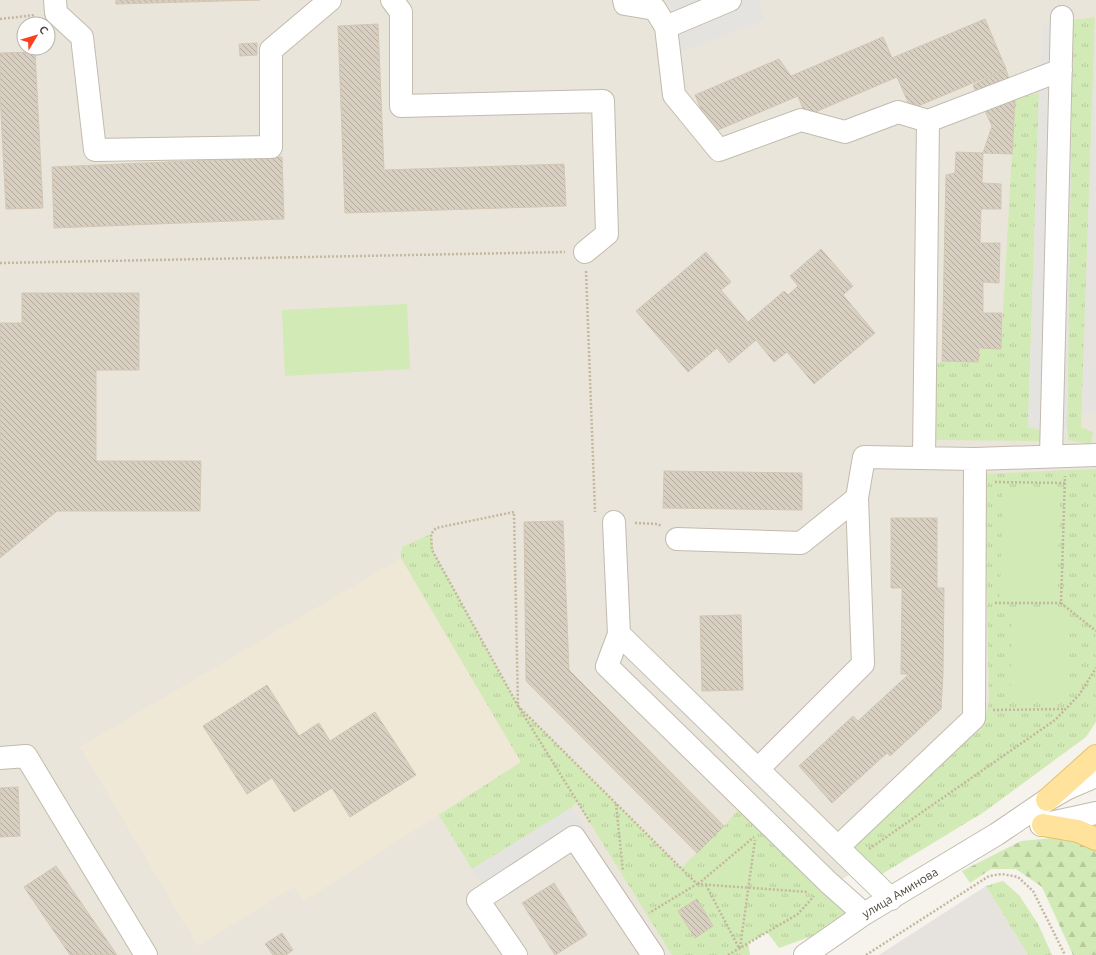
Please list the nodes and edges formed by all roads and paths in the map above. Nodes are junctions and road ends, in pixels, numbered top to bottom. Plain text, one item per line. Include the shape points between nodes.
1 (330, 0) edge
2 (392, 0) edge
3 (624, 0) edge
4 (730, 0) edge
5 (55, 6) edge
6 (1062, 17) dead end
7 (0, 19) edge
8 (666, 27) junction
9 (1061, 70) junction
10 (928, 121) junction
11 (585, 252) junction
12 (0, 262) edge
13 (1096, 455) edge
14 (1059, 456) junction
15 (924, 458) junction
16 (975, 459) junction
17 (975, 482) junction
18 (1065, 483) junction
19 (857, 498) junction
20 (614, 522) junction
21 (677, 540) joint
22 (975, 603) junction
23 (1061, 603) junction
24 (1096, 631) edge
25 (619, 634) junction
26 (1096, 668) edge
27 (518, 706) junction
28 (1065, 709) junction
29 (974, 710) junction
30 (1096, 756) edge
31 (0, 758) edge
32 (758, 769) junction
33 (1096, 776) edge
34 (1047, 800) junction
35 (616, 804) junction
36 (1096, 813) edge
37 (1043, 824) junction
38 (997, 834) junction
39 (1096, 839) edge
40 (845, 854) junction
41 (624, 877) dead end
42 (697, 884) junction
43 (706, 885) junction
44 (748, 888) junction
45 (818, 892) dead end
46 (891, 899) junction
47 (798, 914) dead end
48 (864, 914) junction
49 (648, 915) dead end
50 (740, 948) junction
51 (146, 955) edge
52 (516, 955) edge
53 (653, 955) edge
54 (728, 955) edge
55 (806, 955) edge
56 (866, 955) edge
57 (1064, 955) edge

1 - 5 street via 271,50 271,146 95,150 82,37
2 - 11 street via 401,12 401,106 604,101 608,234
3 - 8 street via 625,4 655,9
4 - 8 street
5 - 7 path
6 - 9 street
8 - 10 street via 674,95 719,150 801,120 845,132 898,112
9 - 10 street
9 - 14 street
10 - 15 street
11 - 12 path
11 - 20 path via 596,522
13 - 14 street
14 - 16 street
14 - 18 path
15 - 16 street
15 - 19 street via 864,456
16 - 17 street
17 - 18 path
17 - 22 street
18 - 23 path
19 - 21 street via 801,543
19 - 32 street via 862,664
20 - 21 path via 658,524
20 - 25 street
22 - 23 path
22 - 29 street
23 - 24 path
25 - 32 street
25 - 48 street via 607,666
26 - 28 path via 1080,695
27 - 27 path via 432,550 431,534 436,528 514,512
27 - 35 path
28 - 29 path
28 - 40 path via 1055,720
29 - 40 street via 974,718
30 - 34 main road
31 - 51 street via 26,756
32 - 40 street
33 - 34 street, улица Аминова
34 - 38 street, улица Аминова
35 - 41 path
35 - 42 path
36 - 37 street, улица Аминова
37 - 38 street, улица Аминова
37 - 39 main road via 1078,830
38 - 46 street, улица Аминова
40 - 46 street
42 - 43 path
42 - 44 path via 756,835
42 - 49 path
43 - 44 path
43 - 50 path
44 - 45 path
44 - 50 path
46 - 48 street, улица Аминова
47 - 50 path
48 - 55 street, улица Аминова
50 - 54 path
52 - 53 street via 478,900 574,838
56 - 57 path via 989,876 1002,874 1018,877 1033,891

